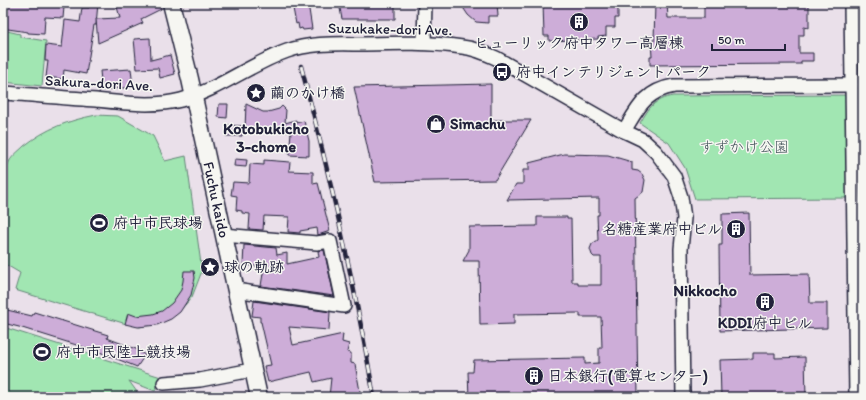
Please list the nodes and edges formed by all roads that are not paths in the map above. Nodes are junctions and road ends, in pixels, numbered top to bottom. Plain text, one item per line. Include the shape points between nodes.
1 (171, 3) edge
2 (425, 3) edge
3 (851, 3) edge
4 (424, 43) junction
5 (852, 85) junction
6 (3, 95) edge
7 (193, 95) junction
8 (624, 131) junction
9 (223, 235) junction
10 (235, 290) junction
11 (252, 370) junction
12 (164, 383) dead end
13 (259, 397) edge
14 (683, 397) edge
15 (856, 397) edge

1 - 7 main road, Fuchu kaido
2 - 4 street
3 - 5 street
4 - 7 street, Suzukake-dori Ave. via 320,44 289,50
4 - 8 street, Suzukake-dori Ave. via 462,47 496,58
5 - 8 street via 674,86 654,92 646,98
5 - 15 street
6 - 7 street, Sakura-dori Ave. via 138,103 180,100
7 - 9 main road, Fuchu kaido
8 - 14 street, Suzukake-dori Ave. via 650,145 663,159 674,176 681,196 684,228
9 - 10 main road, Fuchu kaido
9 - 10 street via 317,243 330,241 344,306
10 - 11 main road, Fuchu kaido
11 - 12 street via 200,380
11 - 13 main road, Fuchu kaido

